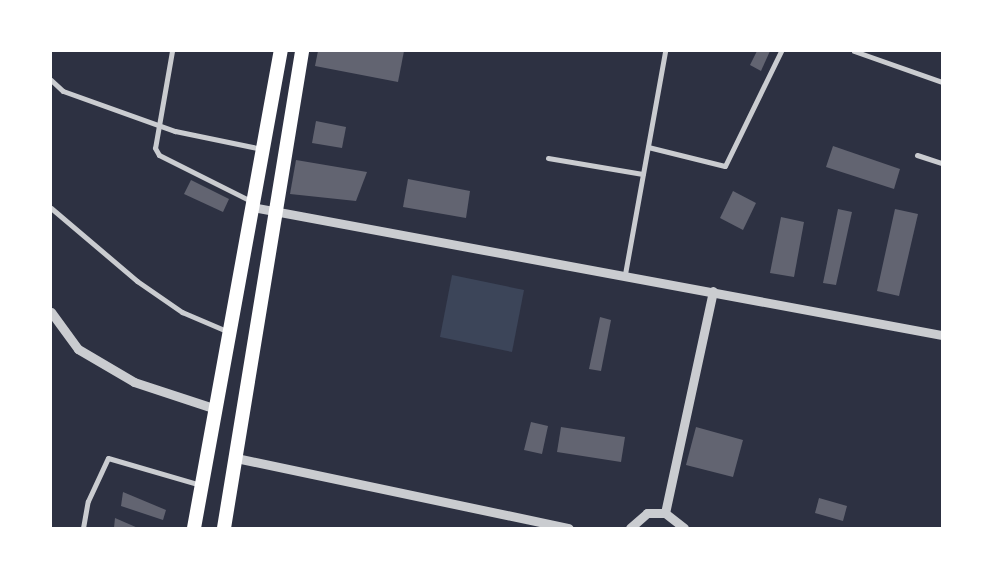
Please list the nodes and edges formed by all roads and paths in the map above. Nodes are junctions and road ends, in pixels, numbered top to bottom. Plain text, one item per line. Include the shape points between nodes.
1 (172, 51) edge
2 (281, 51) edge
3 (302, 51) edge
4 (666, 51) edge
5 (781, 51) edge
6 (854, 51) edge
7 (51, 80) edge
8 (942, 82) edge
9 (160, 123) junction
10 (648, 147) junction
11 (263, 149) junction
12 (917, 155) dead end
13 (548, 158) dead end
14 (942, 163) edge
15 (643, 174) junction
16 (252, 204) junction
17 (51, 208) edge
18 (279, 214) junction
19 (625, 274) junction
20 (713, 291) junction
21 (51, 312) edge
22 (230, 332) junction
23 (942, 335) edge
24 (216, 409) junction
25 (236, 458) junction
26 (202, 485) junction
27 (665, 513) junction
28 (83, 528) edge
29 (194, 528) edge
30 (224, 528) edge
31 (569, 528) edge
32 (630, 528) edge
33 (684, 528) edge

1 - 9 street
2 - 11 highway
3 - 18 highway
4 - 10 street
5 - 10 street via 725,166
6 - 8 street
7 - 9 street via 63,91
9 - 11 street via 175,131
9 - 16 street via 155,148 159,155
10 - 15 street
11 - 16 highway
12 - 14 street
13 - 15 street
15 - 19 street
16 - 18 street
16 - 22 highway
17 - 22 street via 137,281 182,312
18 - 19 street
18 - 25 highway
19 - 20 street
20 - 23 street
20 - 27 street
21 - 24 street via 86,354 134,382
22 - 24 highway
24 - 26 highway
25 - 30 highway
25 - 31 street
26 - 28 street via 108,458 88,501
26 - 29 highway
27 - 32 street via 647,513
27 - 33 street

